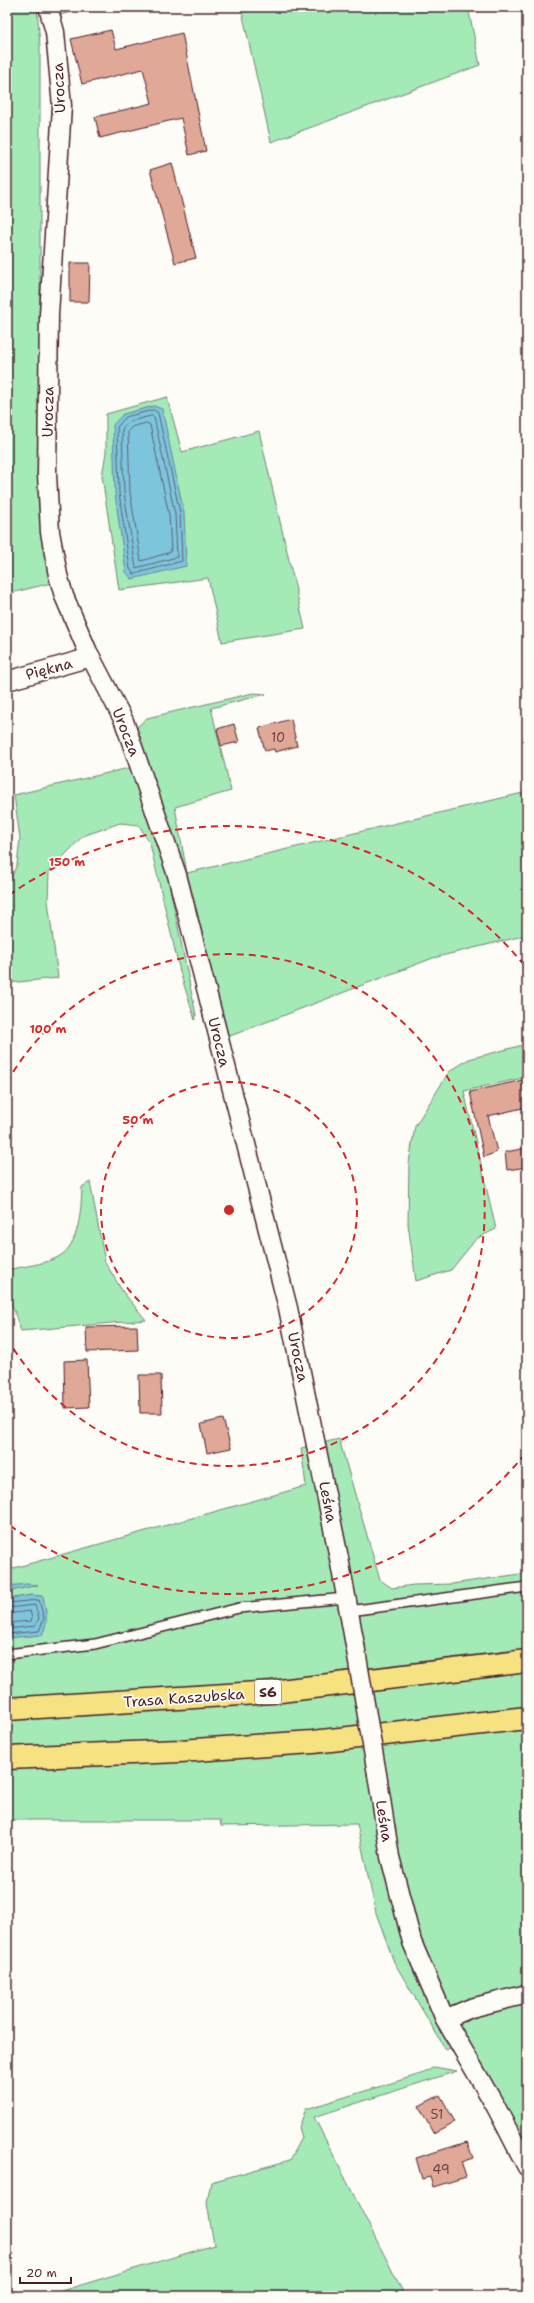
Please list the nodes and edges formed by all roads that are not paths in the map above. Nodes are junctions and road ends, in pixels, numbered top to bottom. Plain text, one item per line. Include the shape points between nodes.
1 (48, 7) edge
2 (91, 657) junction
3 (7, 681) edge
4 (318, 1449) joint
5 (527, 1587) edge
6 (348, 1604) junction
7 (7, 1654) edge
8 (527, 1660) edge
9 (7, 1709) edge
10 (527, 1718) edge
11 (7, 1758) edge
12 (527, 1994) edge
13 (445, 2019) junction
14 (527, 2167) edge

1 - 2 street, Urocza via 55,32 62,106 49,315 47,474 50,532 64,596
2 - 3 street, Piękna
2 - 4 street, Urocza via 124,721 177,875 288,1308
4 - 6 street, Leśna
5 - 6 lane
6 - 7 lane via 239,1608 95,1644
6 - 13 street, Leśna, bridge via 390,1857 400,1900 412,1942
8 - 9 highway, Trasa Kaszubska / S6 via 272,1692
10 - 11 highway via 313,1742 180,1751
12 - 13 street via 471,2008
13 - 14 street, Leśna

